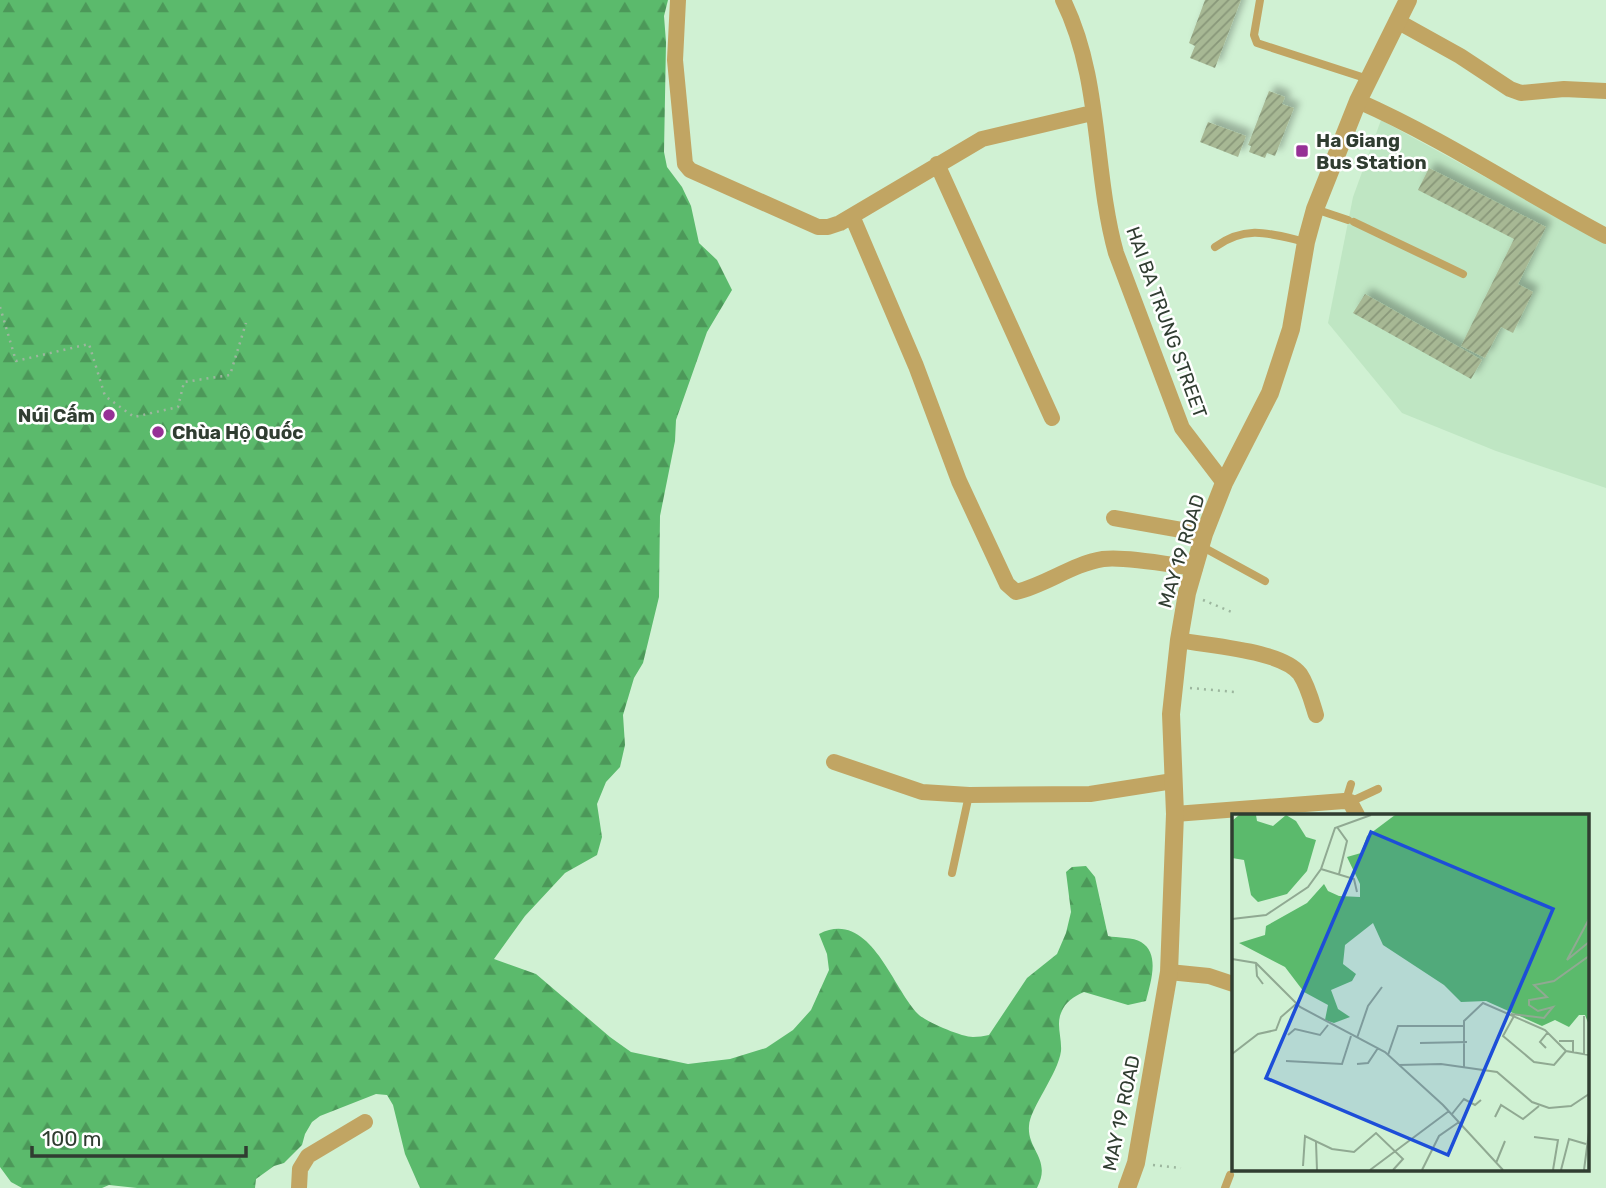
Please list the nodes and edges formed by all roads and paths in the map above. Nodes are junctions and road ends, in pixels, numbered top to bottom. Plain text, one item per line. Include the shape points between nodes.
1 (678, 0) edge
2 (1063, 0) edge
3 (1260, 0) edge
4 (1407, 1) edge
5 (1397, 21) junction
6 (1368, 79) junction
7 (1606, 92) edge
8 (1358, 101) junction
9 (1092, 113) junction
10 (937, 164) junction
11 (1315, 209) junction
12 (852, 216) junction
13 (1606, 236) edge
14 (1307, 242) junction
15 (1215, 247) dead end
16 (1464, 274) dead end
17 (0, 307) edge
18 (246, 323) dead end
19 (1052, 418) dead end
20 (1224, 483) junction
21 (1114, 519) dead end
22 (1203, 540) junction
23 (1195, 568) junction
24 (1265, 581) dead end
25 (1187, 593) junction
26 (1234, 613) dead end
27 (1179, 640) junction
28 (1173, 686) junction
29 (1235, 692) dead end
30 (1316, 715) dead end
31 (834, 762) dead end
32 (1173, 780) junction
33 (1351, 784) dead end
34 (1378, 789) dead end
35 (969, 795) junction
36 (1350, 806) edge
37 (1175, 814) junction
38 (952, 873) dead end
39 (1169, 972) junction
40 (1232, 984) edge
41 (365, 1122) dead end
42 (1136, 1163) junction
43 (1181, 1168) dead end
44 (1230, 1175) dead end
45 (299, 1188) edge
46 (1127, 1188) edge
47 (1225, 1188) edge

1 - 12 street via 675,48 685,164 818,227 828,228
2 - 9 street, HAI BA TRUNG STREET via 1088,73
3 - 6 lane via 1254,35 1257,43
4 - 5 street, MAY 19 ROAD
5 - 6 street, MAY 19 ROAD
5 - 7 street via 1521,93
6 - 8 street, MAY 19 ROAD
8 - 11 street, MAY 19 ROAD
8 - 13 street
9 - 10 street via 982,139
9 - 20 street, HAI BA TRUNG STREET via 1116,253 1182,428
10 - 12 street
10 - 19 street
11 - 14 street, MAY 19 ROAD
11 - 16 lane
12 - 23 street via 959,481 1007,584 1016,592 1032,588 1079,566 1110,558
14 - 15 lane via 1264,232 1242,233
14 - 20 street, MAY 19 ROAD via 1291,329 1270,393
17 - 18 path via 16,361 89,344 105,397 134,416 178,407 184,382 230,375
20 - 22 street, MAY 19 ROAD
21 - 22 street
22 - 23 street, MAY 19 ROAD
22 - 24 lane
23 - 25 street, MAY 19 ROAD
25 - 26 path
25 - 27 street, MAY 19 ROAD
27 - 28 street, MAY 19 ROAD
27 - 30 street via 1283,662 1299,672
28 - 29 path
28 - 32 street, MAY 19 ROAD
31 - 35 street via 922,792
32 - 35 street via 1090,794
32 - 37 street, MAY 19 ROAD
33 - 36 lane
34 - 36 lane
35 - 38 lane
36 - 37 street
37 - 39 street, MAY 19 ROAD
39 - 40 street
39 - 42 street, MAY 19 ROAD
41 - 45 street via 308,1156 300,1169
42 - 43 path
42 - 46 street, MAY 19 ROAD
44 - 47 lane

